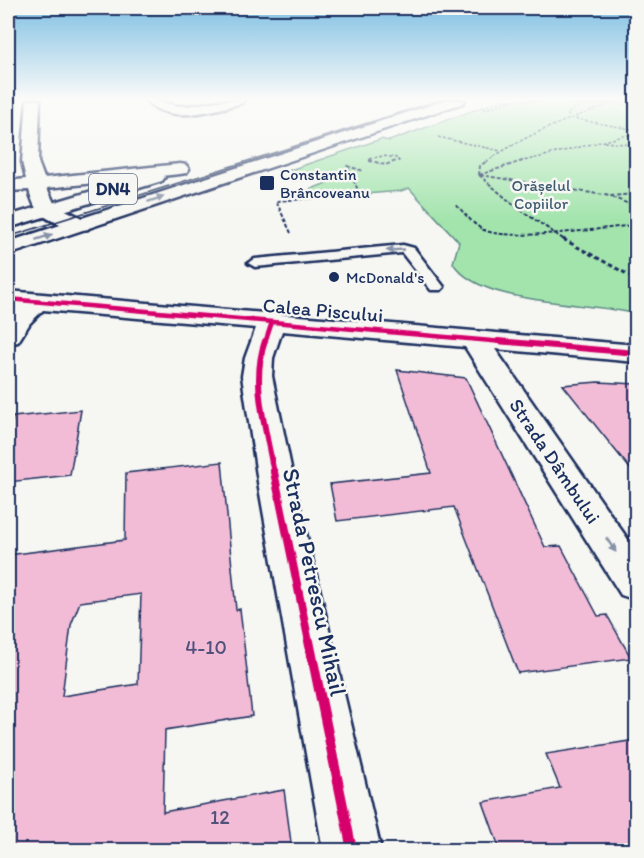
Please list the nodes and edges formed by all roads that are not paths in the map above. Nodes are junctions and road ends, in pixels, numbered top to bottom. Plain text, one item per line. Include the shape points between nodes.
1 (31, 140) edge
2 (337, 140) edge
3 (199, 164) dead end
4 (180, 170) junction
5 (36, 184) junction
6 (8, 186) edge
7 (47, 209) junction
8 (8, 222) edge
9 (81, 225) junction
10 (8, 249) edge
11 (255, 263) dead end
12 (436, 287) dead end
13 (8, 299) edge
14 (36, 302) junction
15 (272, 322) junction
16 (8, 336) edge
17 (474, 339) junction
18 (636, 353) edge
19 (636, 583) edge
20 (352, 850) edge

1 - 5 street via 30,162
9 -> 2 street, DN4
3 - 4 street, DN4
4 - 5 street
4 - 7 street, DN4
5 - 6 street
5 - 7 street
7 - 8 street, DN4
7 - 9 street
10 -> 9 street, DN4
12 -> 11 lane via 409,251 403,249
13 - 14 street, Calea Piscului
14 - 15 street, Calea Piscului
14 - 16 street
15 - 17 street, Calea Piscului
15 - 20 street, Strada Petrescu Mihail via 257,376
17 - 18 street, Calea Piscului
17 -> 19 street, Strada Dâmbului

